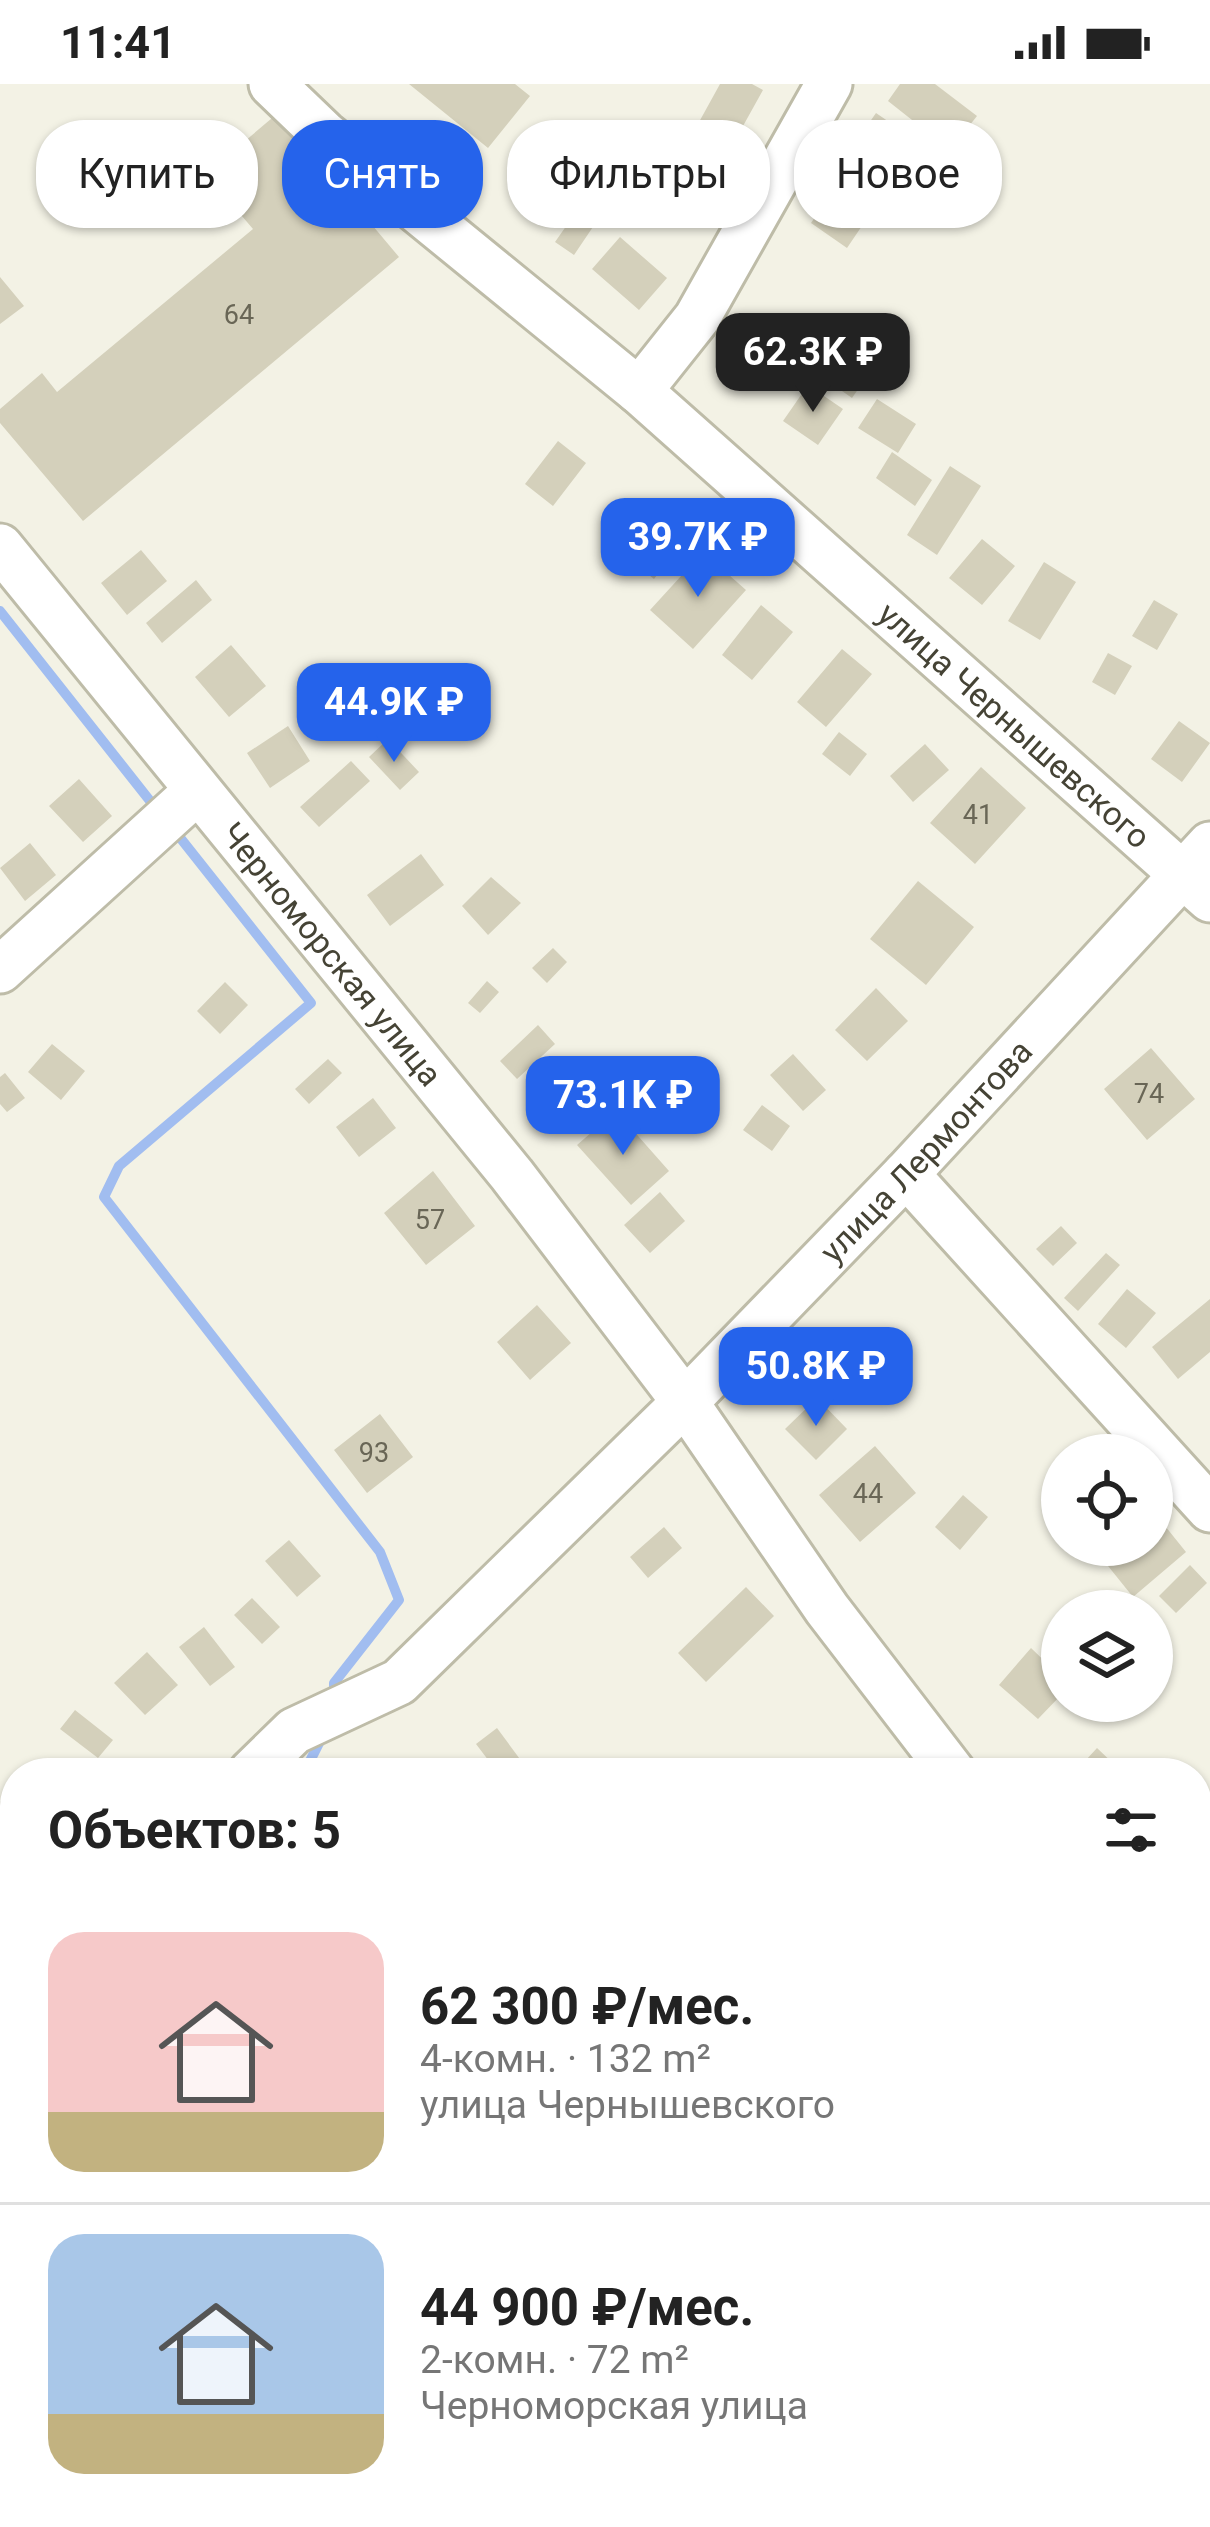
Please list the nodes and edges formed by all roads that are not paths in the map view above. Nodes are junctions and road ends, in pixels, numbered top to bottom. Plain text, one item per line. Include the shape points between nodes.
1 (272, 84) edge
2 (829, 84) edge
3 (638, 391) junction
4 (0, 547) edge
5 (176, 809) junction
6 (1200, 873) edge
7 (0, 970) edge
8 (906, 1174) junction
9 (685, 1402) junction
10 (1210, 1509) edge
11 (266, 1758) edge
12 (941, 1758) edge

1 - 3 street, улица Чернышевского
2 - 3 street via 697,317
3 - 6 street, улица Чернышевского
4 - 5 street, Черноморская улица
5 - 7 street
5 - 9 street, Черноморская улица via 512,1175
6 - 8 street, улица Лермонтова
8 - 9 street, улица Лермонтова
8 - 10 street
9 - 11 street, улица Лермонтова via 399,1682 294,1731
9 - 12 street, Черноморская улица via 827,1610

